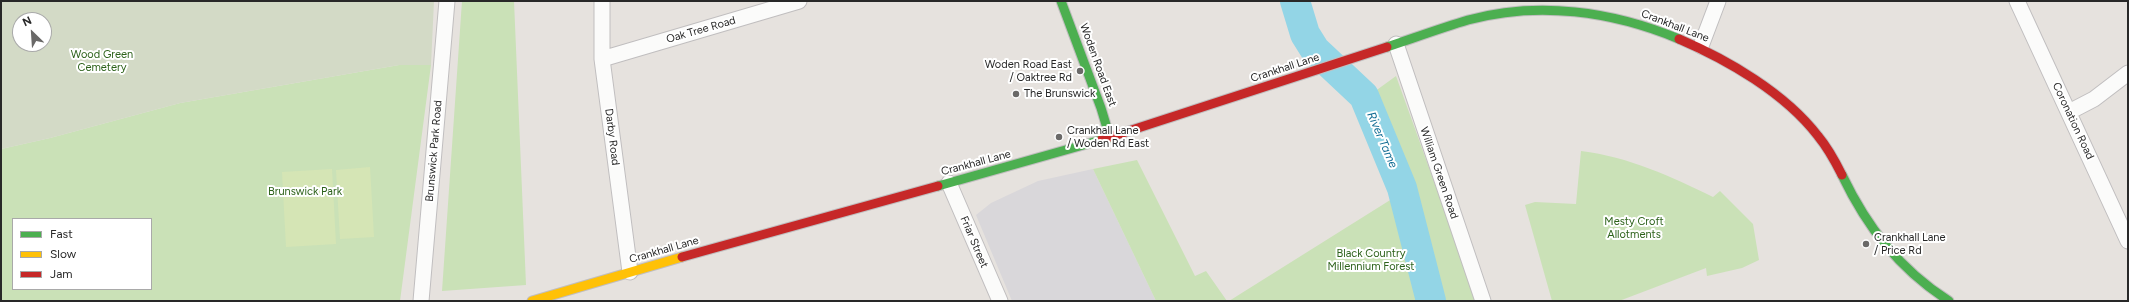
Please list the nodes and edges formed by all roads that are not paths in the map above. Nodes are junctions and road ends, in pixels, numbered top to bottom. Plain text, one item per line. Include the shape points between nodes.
1 (447, 1) edge
2 (602, 1) edge
3 (799, 1) edge
4 (1061, 1) edge
5 (1718, 1) edge
6 (2017, 1) edge
7 (1537, 5) edge
8 (1396, 44) junction
9 (1701, 46) junction
10 (602, 59) junction
11 (2128, 73) edge
12 (2069, 112) junction
13 (1110, 138) junction
14 (949, 183) junction
15 (2128, 241) edge
16 (630, 272) junction
17 (421, 301) edge
18 (532, 301) edge
19 (1000, 301) edge
20 (1483, 301) edge
21 (1949, 301) edge

1 - 17 street, Brunswick Park Road
2 - 10 street, Darby Road
3 - 10 street, Oak Tree Road
4 - 13 street, Woden Road East via 1102,108
5 - 9 street
6 - 12 street, Coronation Road
7 - 8 street, Crankhall Lane via 1468,20
7 - 9 street, Crankhall Lane via 1631,22
8 - 13 street, Crankhall Lane
8 - 20 street, William Green Road
9 - 21 street, Crankhall Lane via 1754,78 1799,116 1818,136 1864,217 1884,245 1933,291
10 - 16 street, Darby Road
11 - 12 street via 2094,99
12 - 15 street, Coronation Road
13 - 14 street, Crankhall Lane
14 - 16 street, Crankhall Lane
14 - 19 street, Friar Street
16 - 18 street, Crankhall Lane

